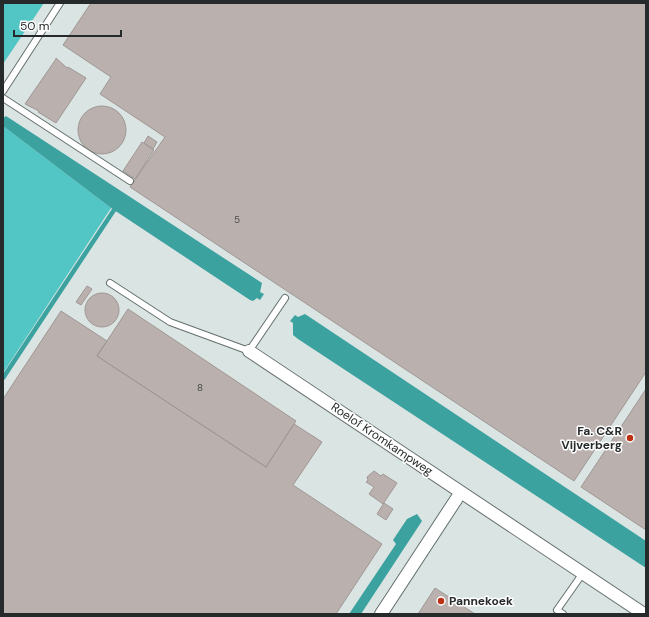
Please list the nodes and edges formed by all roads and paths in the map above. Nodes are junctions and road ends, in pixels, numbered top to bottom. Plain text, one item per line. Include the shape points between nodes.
1 (60, 3) edge
2 (3, 91) edge
3 (3, 98) edge
4 (130, 181) dead end
5 (110, 283) dead end
6 (285, 298) dead end
7 (249, 351) junction
8 (461, 492) junction
9 (582, 573) junction
10 (381, 614) edge
11 (563, 614) edge
12 (644, 614) edge

1 - 2 lane
3 - 4 lane
5 - 7 lane, Roelof Kromkampweg via 170,322
6 - 7 lane
7 - 8 street, Roelof Kromkampweg
8 - 9 street, Roelof Kromkampweg
8 - 10 street
9 - 11 lane via 557,610
9 - 12 street, Roelof Kromkampweg

